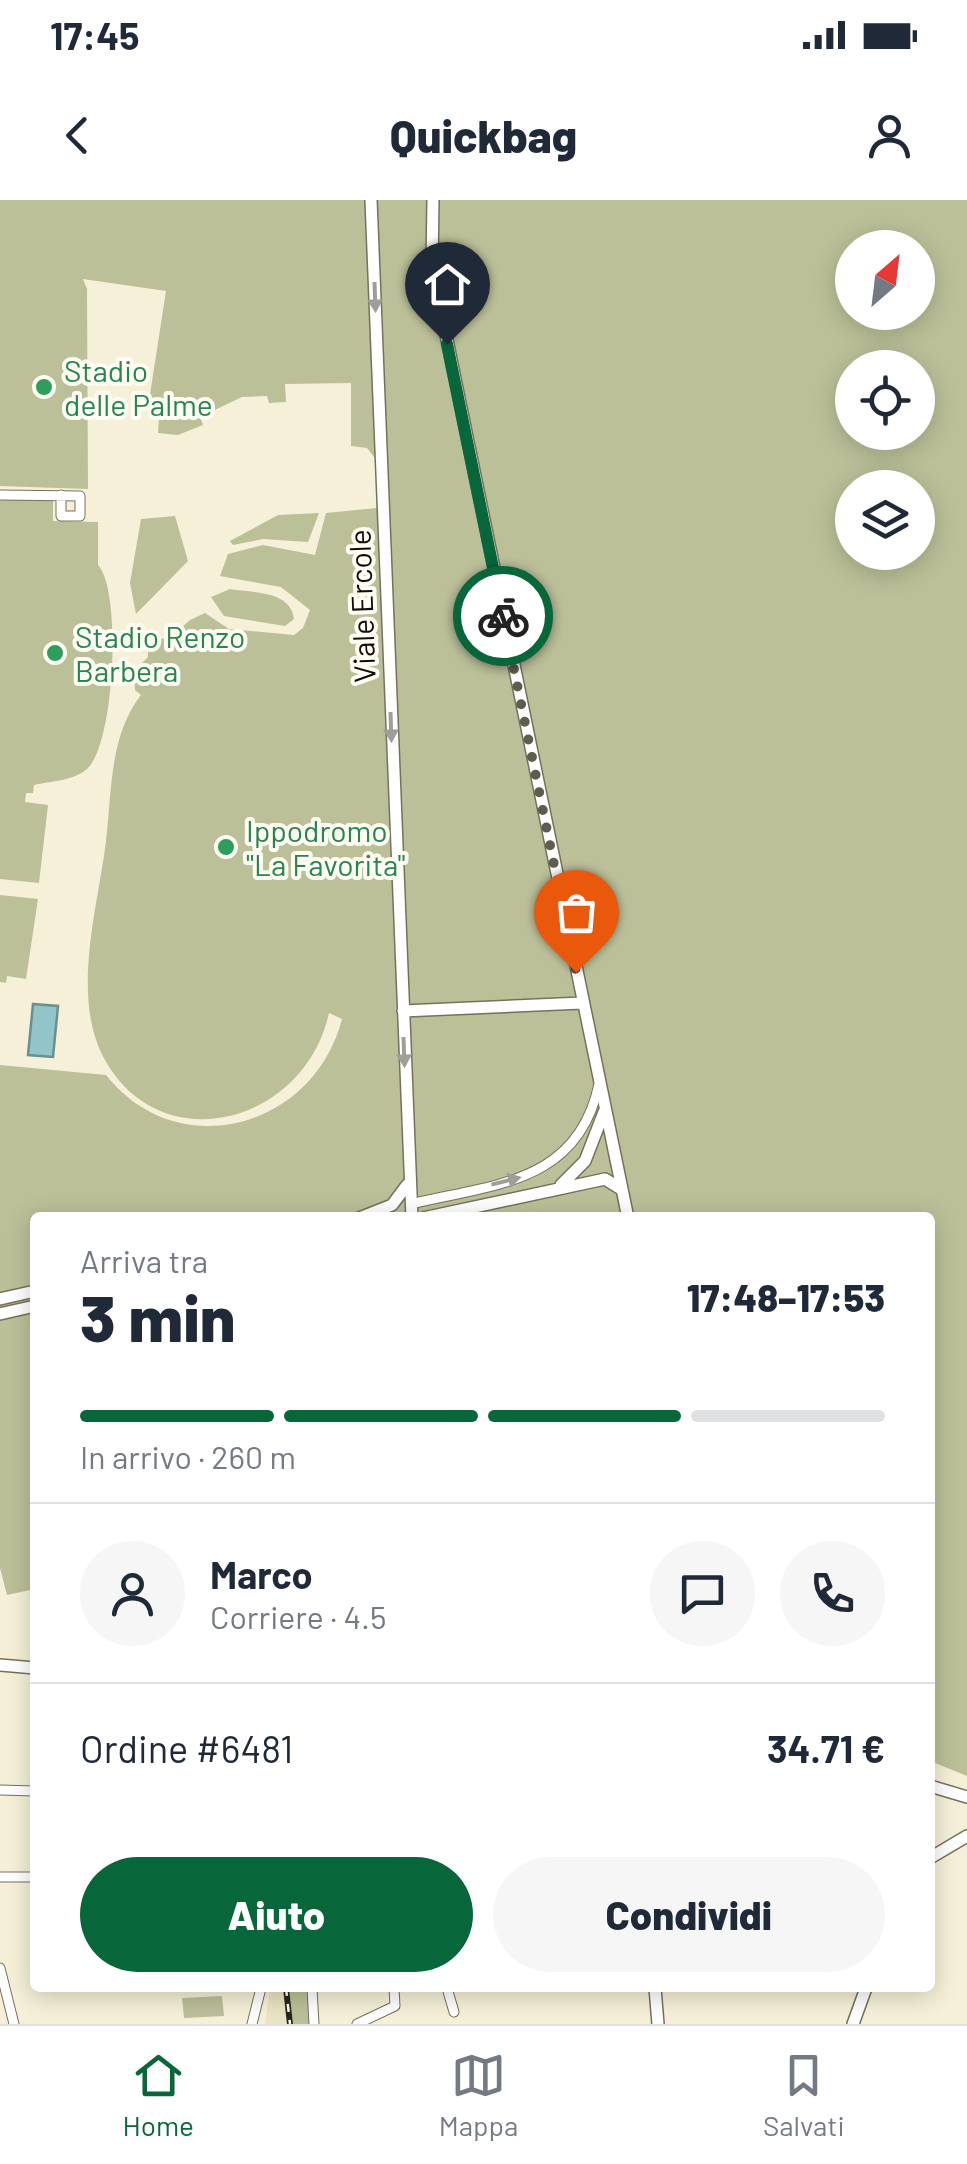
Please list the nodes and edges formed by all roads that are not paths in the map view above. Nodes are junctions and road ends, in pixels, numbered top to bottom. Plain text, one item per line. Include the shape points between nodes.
1 (371, 200) edge
2 (433, 200) edge
3 (0, 496) edge
4 (62, 496) dead end
5 (582, 1003) junction
6 (403, 1011) junction
7 (600, 1081) junction
8 (605, 1109) junction
9 (409, 1176) junction
10 (554, 1190) junction
11 (623, 1193) junction
12 (411, 1204) junction
13 (376, 1212) edge
14 (412, 1212) edge
15 (451, 1212) edge
16 (627, 1212) edge
17 (30, 1292) edge
18 (0, 1299) edge
19 (30, 1307) edge
20 (0, 1314) edge
21 (0, 1665) edge
22 (30, 1668) edge
23 (935, 1787) edge
24 (0, 1790) edge
25 (30, 1791) edge
26 (967, 1797) edge
27 (967, 1836) edge
28 (935, 1855) edge
29 (30, 1877) edge
30 (0, 1878) edge
31 (0, 1968) edge
32 (260, 1992) edge
33 (312, 1992) edge
34 (394, 1992) edge
35 (448, 1992) edge
36 (655, 1992) edge
37 (864, 1992) edge
38 (454, 2012) dead end
39 (14, 2024) edge
40 (252, 2024) edge
41 (314, 2024) edge
42 (357, 2024) edge
43 (658, 2024) edge
44 (852, 2024) edge

1 -> 6 street, Viale Ercole
2 - 5 street via 432,267
3 - 4 street
5 - 6 street
5 - 7 street
6 -> 9 street, Viale Ercole
7 - 8 street
12 -> 7 street via 514,1180 552,1164 576,1138
8 - 10 street via 585,1161
8 - 11 street
9 - 12 street, Viale Ercole
9 - 13 street via 392,1206
10 - 11 street via 610,1179
10 - 15 street
11 - 16 street
12 - 14 street, Viale Ercole
17 - 18 street
19 - 20 street
21 - 22 street
23 - 26 street
24 - 25 street
27 - 28 street
29 - 30 street
31 - 39 street
32 - 40 street
33 - 41 street
34 - 42 street via 395,2006
35 - 38 street
36 - 43 street
37 - 44 street

